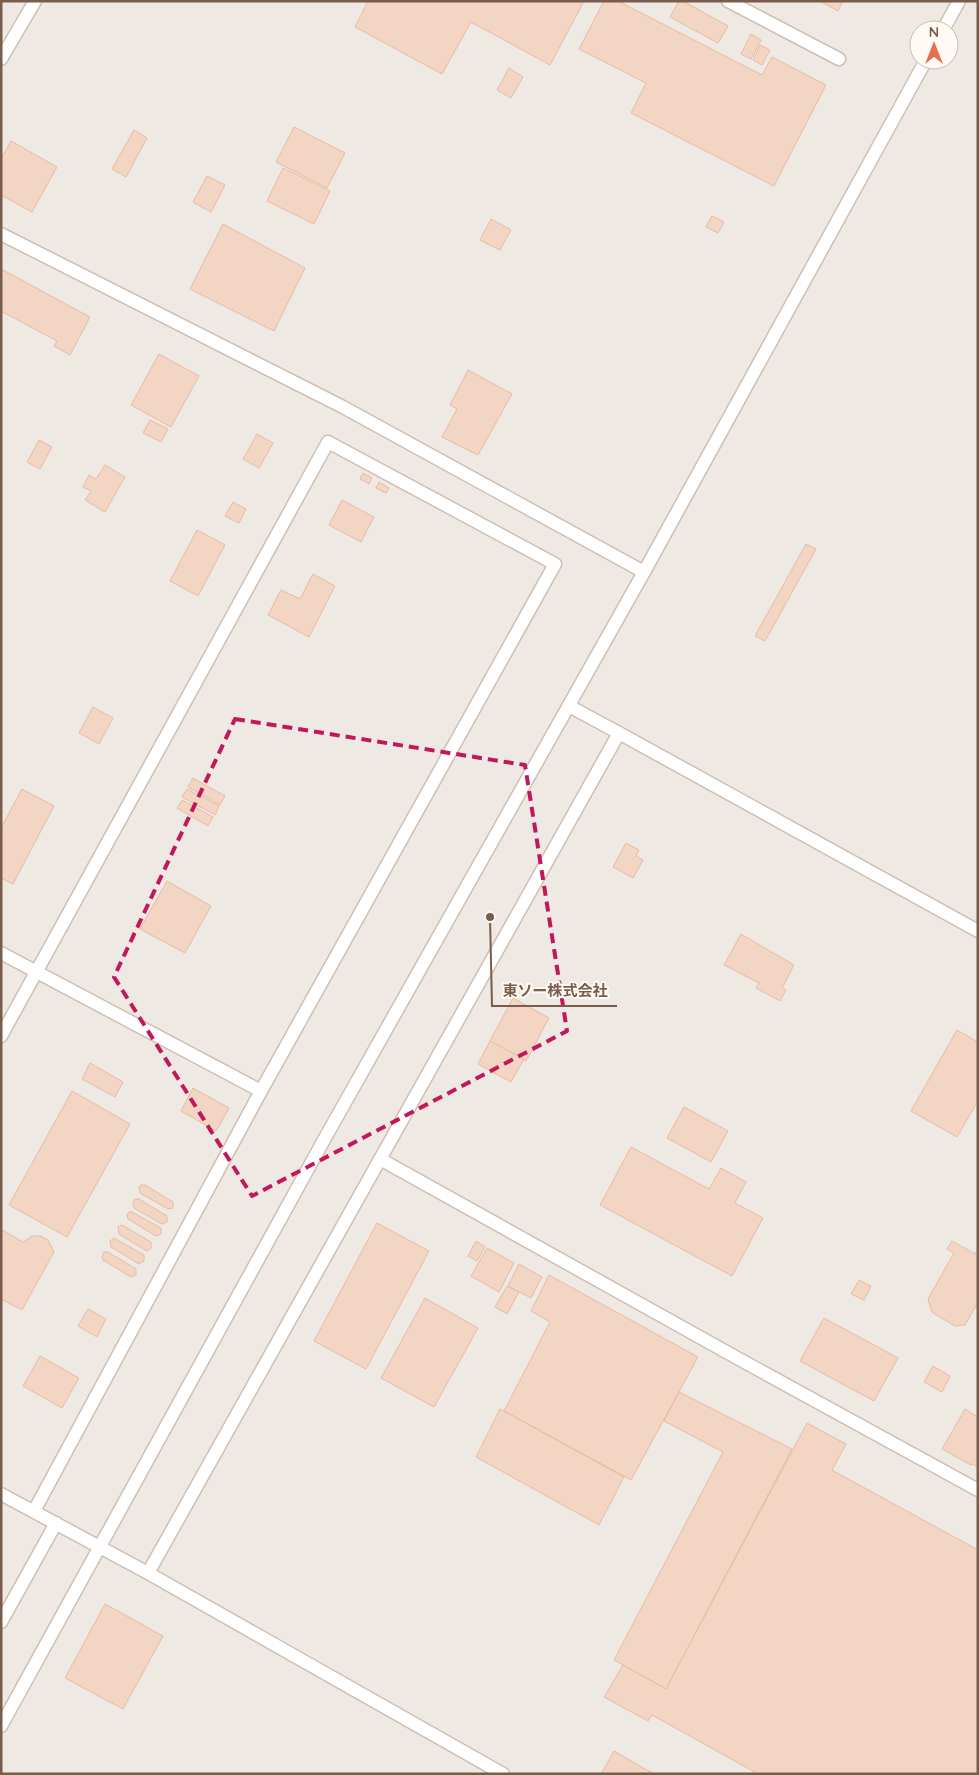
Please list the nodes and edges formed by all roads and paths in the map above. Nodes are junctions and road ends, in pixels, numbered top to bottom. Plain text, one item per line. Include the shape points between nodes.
1 (34, 1) edge
2 (728, 1) edge
3 (958, 1) edge
4 (948, 20) edge
5 (1, 59) edge
6 (839, 59) dead end
7 (920, 70) edge
8 (1, 234) edge
9 (644, 572) junction
10 (569, 706) junction
11 (619, 734) junction
12 (978, 931) edge
13 (1, 953) edge
14 (37, 972) junction
15 (1, 1036) edge
16 (261, 1092) junction
17 (380, 1159) junction
18 (978, 1490) edge
19 (1, 1494) edge
20 (34, 1511) junction
21 (56, 1523) junction
22 (99, 1547) junction
23 (148, 1573) junction
24 (1, 1622) edge
25 (1, 1726) edge
26 (503, 1774) edge

1 - 5 lane
2 - 6 lane
3 - 4 lane
7 - 9 lane
8 - 9 lane via 343,407
9 - 10 lane
10 - 11 lane
10 - 22 lane
11 - 12 lane
11 - 17 lane
13 - 14 lane
14 - 15 lane
14 - 16 lane
14 - 16 lane via 328,442 337,446 555,564
16 - 20 lane
17 - 18 lane
17 - 23 lane
19 - 20 lane
20 - 21 lane
21 - 22 lane
21 - 24 lane
22 - 23 lane
22 - 25 lane
23 - 26 lane

